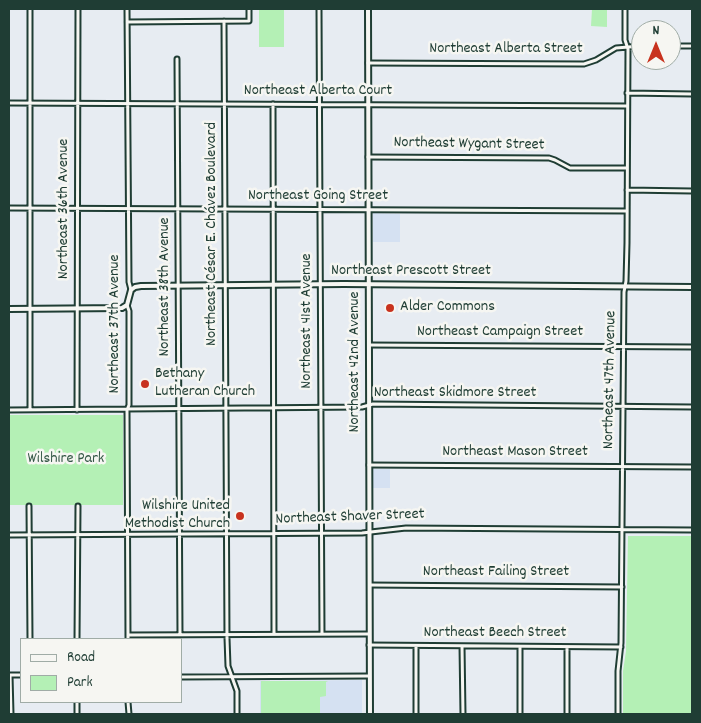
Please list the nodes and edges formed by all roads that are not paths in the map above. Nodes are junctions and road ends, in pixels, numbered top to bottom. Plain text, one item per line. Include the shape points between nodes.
1 (30, 9) edge
2 (78, 9) edge
3 (127, 9) edge
4 (249, 9) edge
5 (319, 9) edge
6 (368, 9) edge
7 (625, 9) edge
8 (224, 21) junction
9 (127, 22) junction
10 (627, 46) junction
11 (631, 46) edge
12 (177, 59) dead end
13 (368, 63) junction
14 (627, 93) junction
15 (692, 94) edge
16 (9, 103) edge
17 (30, 103) junction
18 (78, 103) junction
19 (128, 103) junction
20 (178, 104) junction
21 (225, 104) junction
22 (273, 104) junction
23 (320, 104) junction
24 (368, 104) junction
25 (627, 106) junction
26 (368, 157) junction
27 (626, 168) junction
28 (627, 190) junction
29 (692, 191) edge
30 (9, 208) edge
31 (30, 208) junction
32 (78, 209) junction
33 (129, 209) junction
34 (178, 209) junction
35 (226, 209) junction
36 (273, 209) junction
37 (320, 209) junction
38 (368, 210) junction
39 (627, 211) junction
40 (320, 284) junction
41 (368, 284) junction
42 (226, 285) junction
43 (273, 285) junction
44 (178, 286) junction
45 (625, 286) junction
46 (692, 287) edge
47 (131, 290) junction
48 (127, 305) junction
49 (9, 309) edge
50 (30, 310) junction
51 (78, 310) junction
52 (368, 345) junction
53 (624, 346) junction
54 (692, 347) edge
55 (368, 406) junction
56 (624, 406) junction
57 (692, 407) edge
58 (226, 408) junction
59 (274, 408) junction
60 (321, 408) junction
61 (179, 409) junction
62 (9, 410) edge
63 (30, 410) junction
64 (78, 410) junction
65 (127, 410) junction
66 (368, 465) junction
67 (623, 466) junction
68 (692, 467) edge
69 (29, 506) dead end
70 (78, 506) dead end
71 (622, 529) junction
72 (692, 530) edge
73 (369, 531) junction
74 (274, 533) junction
75 (321, 533) junction
76 (128, 534) junction
77 (179, 534) junction
78 (226, 534) junction
79 (30, 535) junction
80 (77, 535) junction
81 (9, 536) edge
82 (369, 585) junction
83 (622, 587) junction
84 (274, 634) junction
85 (322, 634) junction
86 (369, 634) junction
87 (180, 635) junction
88 (227, 635) junction
89 (128, 637) edge
90 (30, 638) edge
91 (77, 638) edge
92 (369, 645) junction
93 (416, 646) junction
94 (462, 646) junction
95 (520, 647) junction
96 (567, 647) junction
97 (621, 647) junction
98 (10, 675) edge
99 (370, 676) junction
100 (182, 677) edge
101 (232, 677) junction
102 (11, 714) edge
103 (238, 714) edge
104 (370, 714) edge
105 (416, 714) edge
106 (463, 714) edge
107 (520, 714) edge
108 (567, 714) edge
109 (618, 714) edge

1 - 17 street
2 - 18 street, Northeast 36th Avenue
3 - 9 street, Northeast 37th Avenue
4 - 8 street via 249,21
5 - 23 street, Northeast 41st Avenue
6 - 13 street, Northeast 42nd Avenue
7 - 10 street, Northeast 47th Avenue
8 - 9 street
8 - 21 street, Northeast César E. Chávez Boulevard
9 - 19 street, Northeast 37th Avenue
10 - 11 street, Northeast Alberta Street
10 - 13 street, Northeast Alberta Street via 584,64
10 - 14 street, Northeast 47th Avenue
12 - 20 street, Northeast 38th Avenue
13 - 24 street, Northeast 42nd Avenue
14 - 15 street
14 - 25 street, Northeast 47th Avenue
16 - 17 street, Northeast Alberta Court
17 - 18 street, Northeast Alberta Court
17 - 31 street
18 - 19 street, Northeast Alberta Court
18 - 32 street, Northeast 36th Avenue
19 - 20 street, Northeast Alberta Court
19 - 33 street, Northeast 37th Avenue
20 - 21 street, Northeast Alberta Court
20 - 34 street, Northeast 38th Avenue
21 - 22 street, Northeast Alberta Court
21 - 35 street, Northeast César E. Chávez Boulevard
22 - 23 street, Northeast Alberta Court
22 - 36 street
23 - 24 street, Northeast Alberta Court
23 - 37 street, Northeast 41st Avenue
24 - 25 street, Northeast Alberta Court
24 - 26 street, Northeast 42nd Avenue
25 - 27 street, Northeast 47th Avenue
26 - 27 street, Northeast Wygant Street via 549,158 570,168
26 - 38 street, Northeast 42nd Avenue
27 - 28 street, Northeast 47th Avenue
28 - 29 street
28 - 39 street, Northeast 47th Avenue
30 - 31 street, Northeast Going Street
31 - 32 street, Northeast Going Street
31 - 50 street
32 - 33 street, Northeast Going Street
32 - 51 street, Northeast 36th Avenue
33 - 34 street, Northeast Going Street
33 - 47 street, Northeast 37th Avenue
34 - 35 street, Northeast Going Street
34 - 44 street, Northeast 38th Avenue
35 - 36 street, Northeast Going Street
35 - 42 street, Northeast César E. Chávez Boulevard
36 - 37 street, Northeast Going Street
36 - 43 street
37 - 38 street, Northeast Going Street
37 - 40 street, Northeast 41st Avenue
38 - 39 street, Northeast Going Street
38 - 41 street, Northeast 42nd Avenue
39 - 45 street, Northeast 47th Avenue
40 - 41 street, Northeast Prescott Street
40 - 43 street, Northeast Prescott Street
40 - 60 street, Northeast 41st Avenue
41 - 45 street, Northeast Prescott Street
41 - 52 street, Northeast 42nd Avenue
42 - 43 street, Northeast Prescott Street
42 - 44 street, Northeast Prescott Street
42 - 58 street, Northeast César E. Chávez Boulevard
43 - 59 street
44 - 47 street, Northeast Prescott Street via 141,286
44 - 61 street, Northeast 38th Avenue
45 - 46 street, Northeast Prescott Street
45 - 53 street, Northeast 47th Avenue
47 - 48 street, Northeast 37th Avenue
48 - 51 street via 118,309
48 - 65 street, Northeast 37th Avenue
49 - 50 street
50 - 51 street
50 - 63 street
51 - 64 street, Northeast 36th Avenue
52 - 53 street, Northeast Campaign Street
52 - 55 street, Northeast 42nd Avenue
53 - 54 street, Northeast Campaign Street
53 - 56 street, Northeast 47th Avenue
55 - 56 street, Northeast Skidmore Street
55 - 60 street, Northeast Skidmore Street
55 - 66 street, Northeast 42nd Avenue
56 - 57 street, Northeast Skidmore Street
56 - 67 street, Northeast 47th Avenue
58 - 59 street, Northeast Skidmore Street
58 - 61 street, Northeast Skidmore Street
58 - 78 street, Northeast César E. Chávez Boulevard
59 - 60 street, Northeast Skidmore Street
59 - 74 street
60 - 75 street, Northeast 41st Avenue
61 - 65 street, Northeast Skidmore Street
61 - 77 street, Northeast 38th Avenue
62 - 63 street, Northeast Skidmore Street
63 - 64 street, Northeast Skidmore Street
64 - 65 street, Northeast Skidmore Street
65 - 76 street, Northeast 37th Avenue
66 - 67 street, Northeast Mason Street
66 - 73 street, Northeast 42nd Avenue
67 - 68 street, Northeast Mason Street
67 - 71 street, Northeast 47th Avenue
69 - 79 street
70 - 80 street
71 - 72 street, Northeast Shaver Street
71 - 73 street, Northeast Shaver Street via 406,528
71 - 83 street, Northeast 47th Avenue
73 - 75 street, Northeast Shaver Street
73 - 82 street, Northeast 42nd Avenue
74 - 75 street, Northeast Shaver Street
74 - 78 street, Northeast Shaver Street
74 - 84 street
75 - 85 street, Northeast 41st Avenue
76 - 77 street, Northeast Shaver Street
76 - 80 street, Northeast Shaver Street
76 - 89 street, Northeast 37th Avenue
77 - 78 street, Northeast Shaver Street
77 - 87 street, Northeast 38th Avenue
78 - 88 street, Northeast César E. Chávez Boulevard
79 - 80 street, Northeast Shaver Street
79 - 81 street, Northeast Shaver Street
79 - 90 street
80 - 91 street
82 - 83 street, Northeast Failing Street
82 - 86 street, Northeast 42nd Avenue
83 - 97 street, Northeast 47th Avenue
84 - 85 street
84 - 88 street
85 - 86 street
86 - 92 street, Northeast 42nd Avenue
87 - 88 street
87 - 89 street
88 - 101 street, Northeast César E. Chávez Boulevard
92 - 93 street, Northeast Beech Street
92 - 99 street, Northeast 42nd Avenue
93 - 94 street, Northeast Beech Street
93 - 105 street
94 - 95 street, Northeast Beech Street
94 - 106 street
95 - 96 street, Northeast Beech Street
95 - 107 street
96 - 97 street, Northeast Beech Street
96 - 108 street
97 - 109 street, Northeast 47th Avenue
98 - 102 street
99 - 101 street
99 - 104 street, Northeast 42nd Avenue
100 - 101 street
101 - 103 street, Northeast César E. Chávez Boulevard via 237,691

